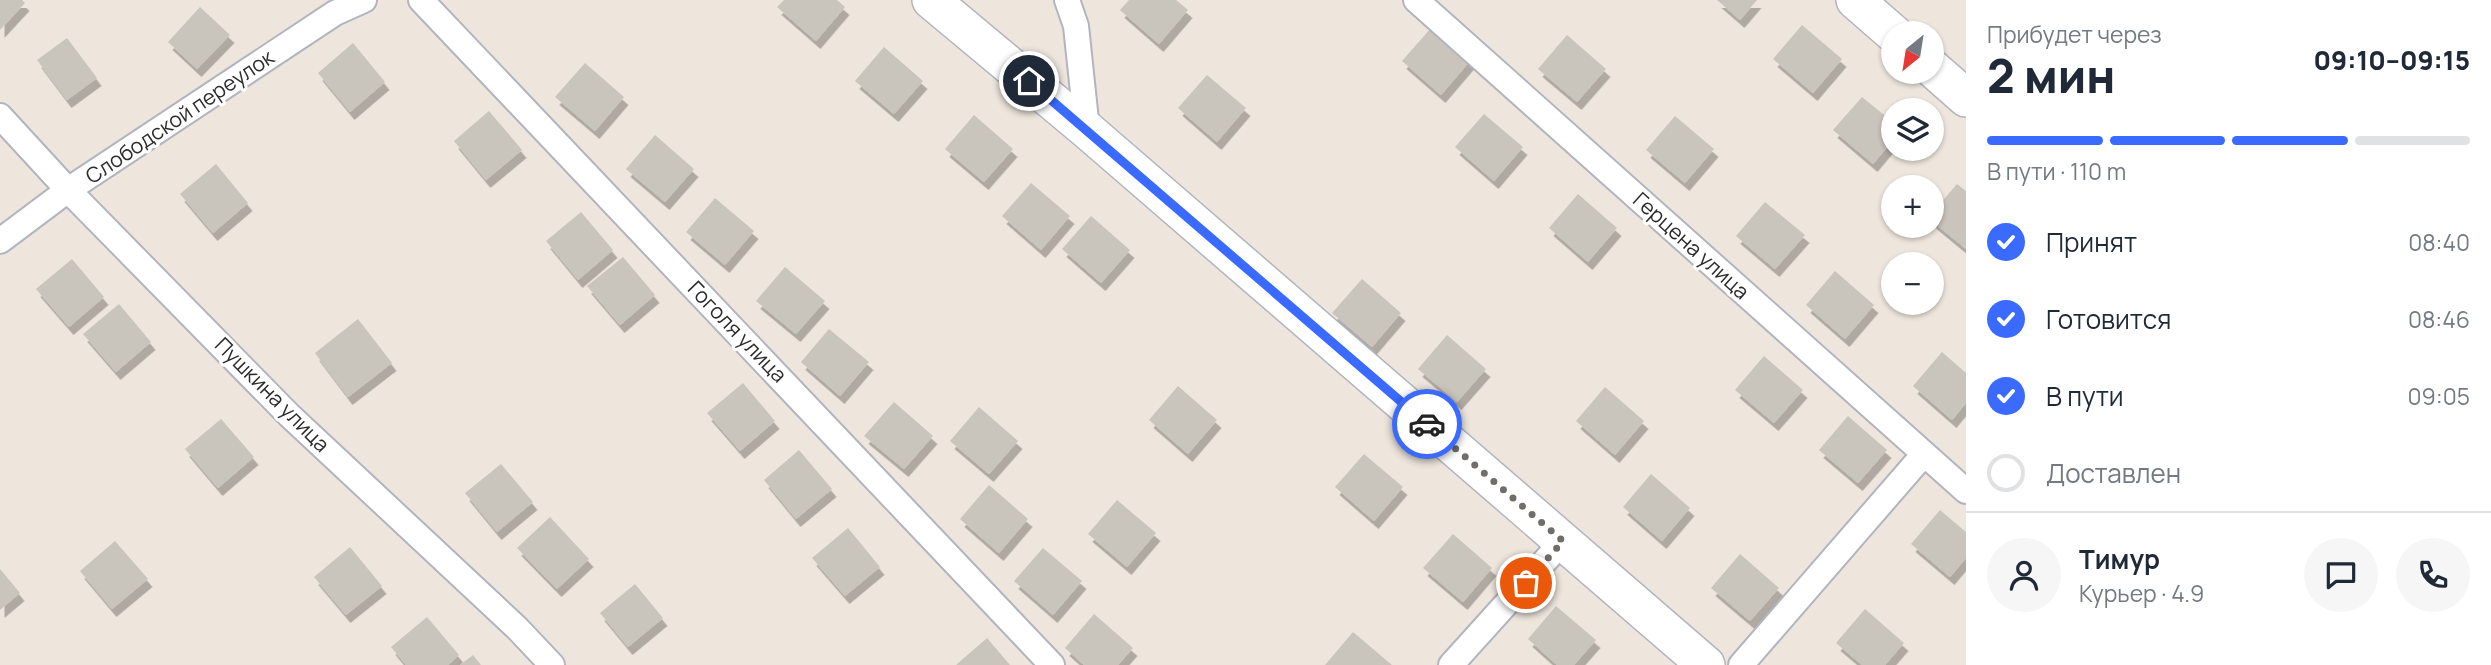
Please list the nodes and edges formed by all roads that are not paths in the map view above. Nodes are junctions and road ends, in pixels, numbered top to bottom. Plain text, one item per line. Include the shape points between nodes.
1 (364, 0) edge
2 (421, 0) edge
3 (932, 0) edge
4 (1067, 0) edge
5 (1416, 0) edge
6 (1855, 0) edge
7 (330, 7) edge
8 (1881, 23) edge
9 (1944, 79) edge
10 (1966, 98) edge
11 (0, 116) edge
12 (1087, 130) junction
13 (68, 190) junction
14 (0, 241) edge
15 (1924, 454) junction
16 (1966, 491) edge
17 (1563, 541) junction
18 (552, 665) edge
19 (1052, 665) edge
20 (1451, 665) edge
21 (1706, 665) edge
22 (1741, 665) edge

1 - 7 street, Слободской переулок
2 - 19 street, Гоголя улица
3 - 12 street
4 - 12 street via 1076,26
5 - 15 street, Герцена улица
6 - 8 street
7 - 13 street, Слободской переулок
9 - 10 street
11 - 13 street, Пушкина улица
12 - 17 street
13 - 14 street, Слободской переулок
13 - 18 street, Пушкина улица via 289,415
15 - 16 street, Герцена улица
15 - 22 street
17 - 20 street
17 - 21 street

